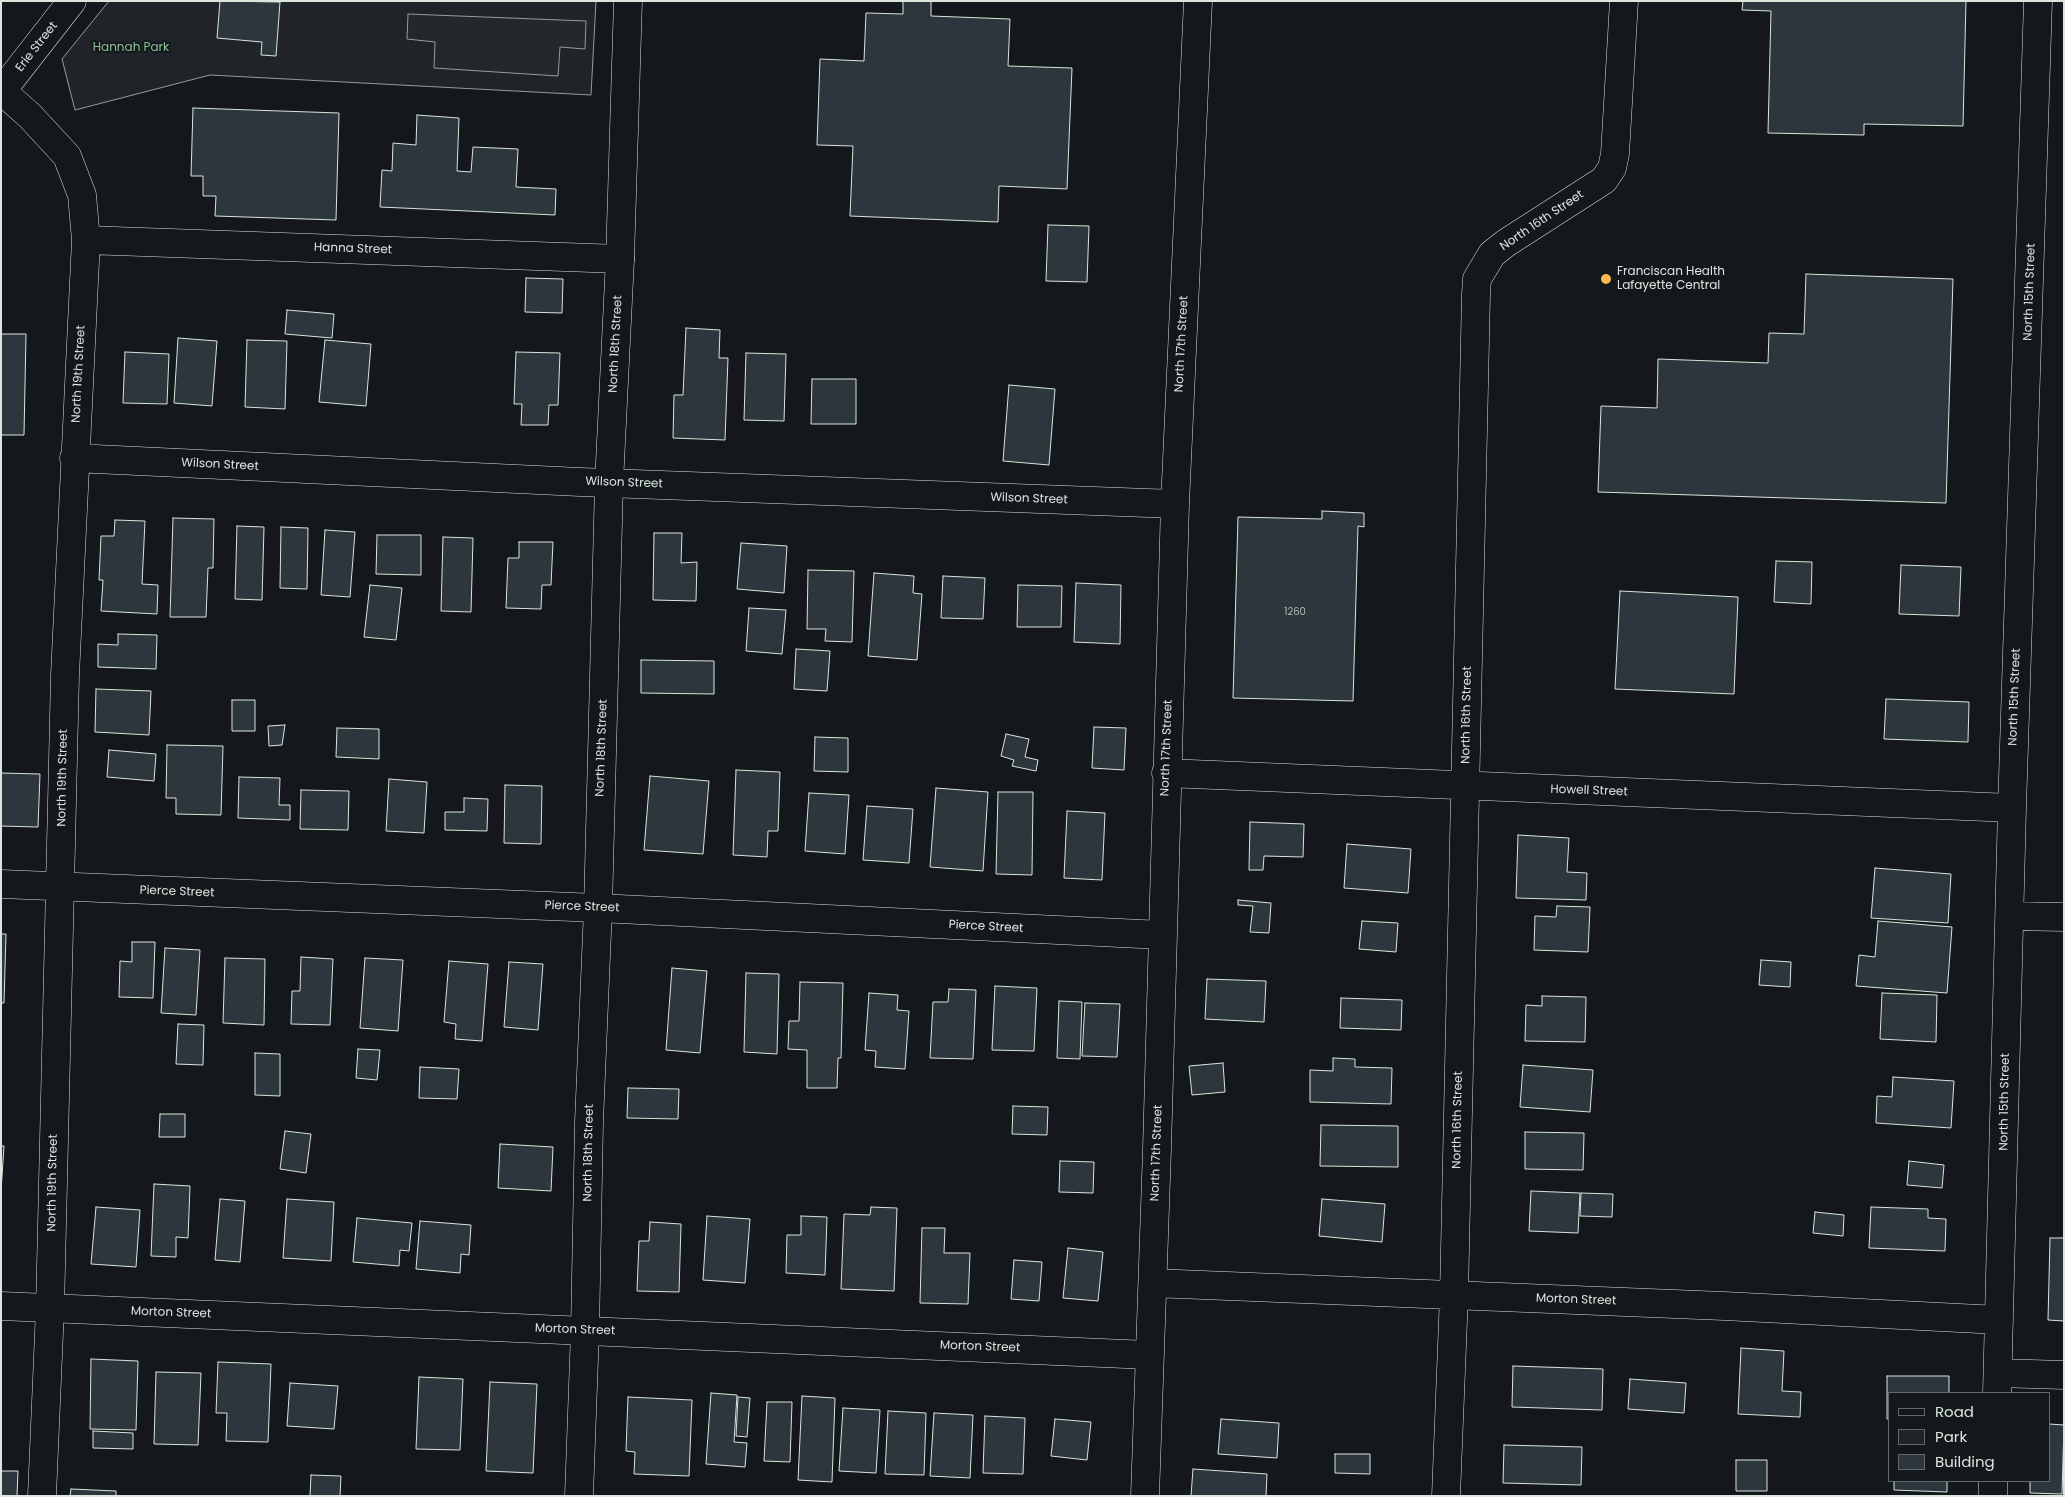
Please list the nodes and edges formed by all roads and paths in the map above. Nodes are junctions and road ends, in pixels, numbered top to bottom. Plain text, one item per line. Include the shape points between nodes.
1 (72, 1) edge
2 (628, 1) edge
3 (1198, 1) edge
4 (1624, 1) edge
5 (2038, 1) edge
6 (2, 92) edge
7 (86, 240) junction
8 (620, 259) junction
9 (74, 458) junction
10 (609, 483) junction
11 (1175, 504) junction
12 (1166, 773) junction
13 (1466, 786) junction
14 (2012, 808) junction
15 (1, 884) edge
16 (61, 888) junction
17 (598, 908) junction
18 (2010, 916) junction
19 (2064, 917) edge
20 (1162, 935) junction
21 (1153, 1283) junction
22 (1454, 1295) junction
23 (1, 1306) edge
24 (50, 1309) junction
25 (1999, 1320) junction
26 (585, 1330) junction
27 (1149, 1355) junction
28 (2064, 1376) edge
29 (1997, 1383) edge
30 (1993, 1482) edge
31 (42, 1496) edge
32 (579, 1496) edge
33 (1145, 1496) edge
34 (1446, 1496) edge
35 (1993, 1496) edge

1 - 6 street, Erie Street
2 - 8 street, North 18th Street
3 - 11 street, North 17th Street
4 - 13 street, North 16th Street via 1612,168 1604,180 1492,254 1478,279 1474,318
5 - 14 street, North 15th Street
6 - 7 street, North 19th Street via 30,116 67,156 82,195
7 - 8 street, Hanna Street
7 - 9 street, North 19th Street
8 - 10 street, North 18th Street
9 - 10 street, Wilson Street
9 - 16 street, North 19th Street
10 - 11 street, Wilson Street
10 - 17 street, North 18th Street
11 - 12 street, North 17th Street
12 - 13 street, Howell Street
12 - 20 street, North 17th Street
13 - 14 street, Howell Street
13 - 22 street, North 16th Street
14 - 18 street, North 15th Street
15 - 16 street, Pierce Street
16 - 17 street, Pierce Street
16 - 24 street, North 19th Street
17 - 20 street, Pierce Street
17 - 26 street, North 18th Street
18 - 19 street
18 - 25 street, North 15th Street
20 - 21 street, North 17th Street
21 - 22 street, Morton Street
21 - 27 street, North 17th Street
22 - 25 street, Morton Street
22 - 34 street, North 16th Street
23 - 24 street, Morton Street
24 - 26 street, Morton Street
24 - 31 street, North 19th Street
25 - 29 street, North 15th Street
26 - 27 street, Morton Street
26 - 32 street, North 18th Street
27 - 33 street, North 17th Street
28 - 29 street
30 - 35 street

